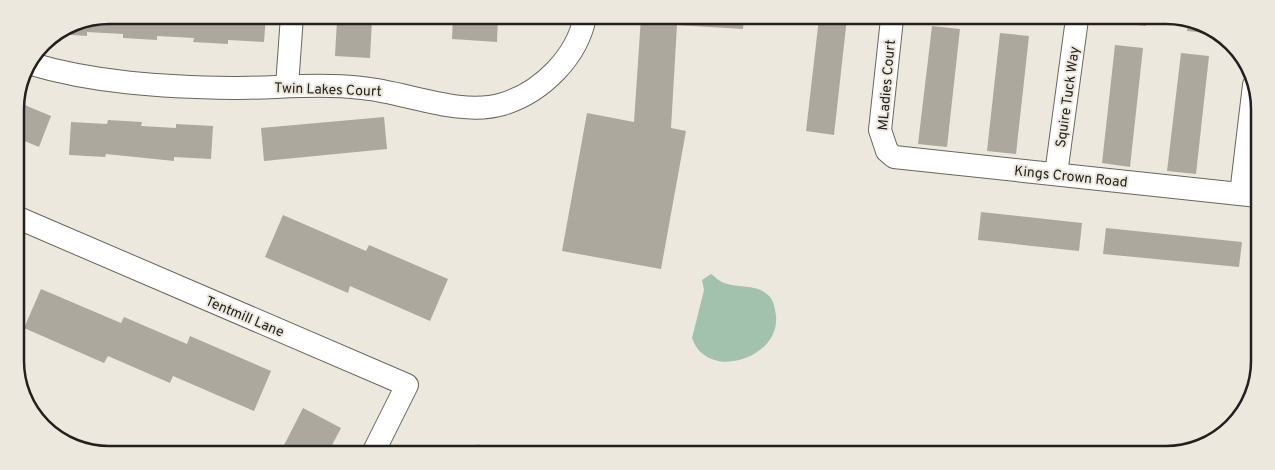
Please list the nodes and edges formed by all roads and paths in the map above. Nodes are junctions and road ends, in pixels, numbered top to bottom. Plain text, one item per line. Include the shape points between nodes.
1 (291, 24) edge
2 (583, 24) edge
3 (891, 24) edge
4 (1076, 24) edge
5 (36, 65) edge
6 (287, 86) junction
7 (887, 150) joint
8 (1251, 151) edge
9 (1056, 174) junction
10 (1249, 195) edge
11 (24, 220) edge
12 (376, 446) edge

1 - 6 street
2 - 6 street, Twin Lakes Court via 578,41 554,72 536,88 503,104 465,107 360,88
3 - 7 street, MLadies Court via 880,130
4 - 9 street, Squire Tuck Way
5 - 6 street, Twin Lakes Court via 60,73 177,87
7 - 9 street, Kings Crown Road via 894,157
8 - 10 street
9 - 10 street, Kings Crown Road
11 - 12 street, Tentmill Lane via 407,385

